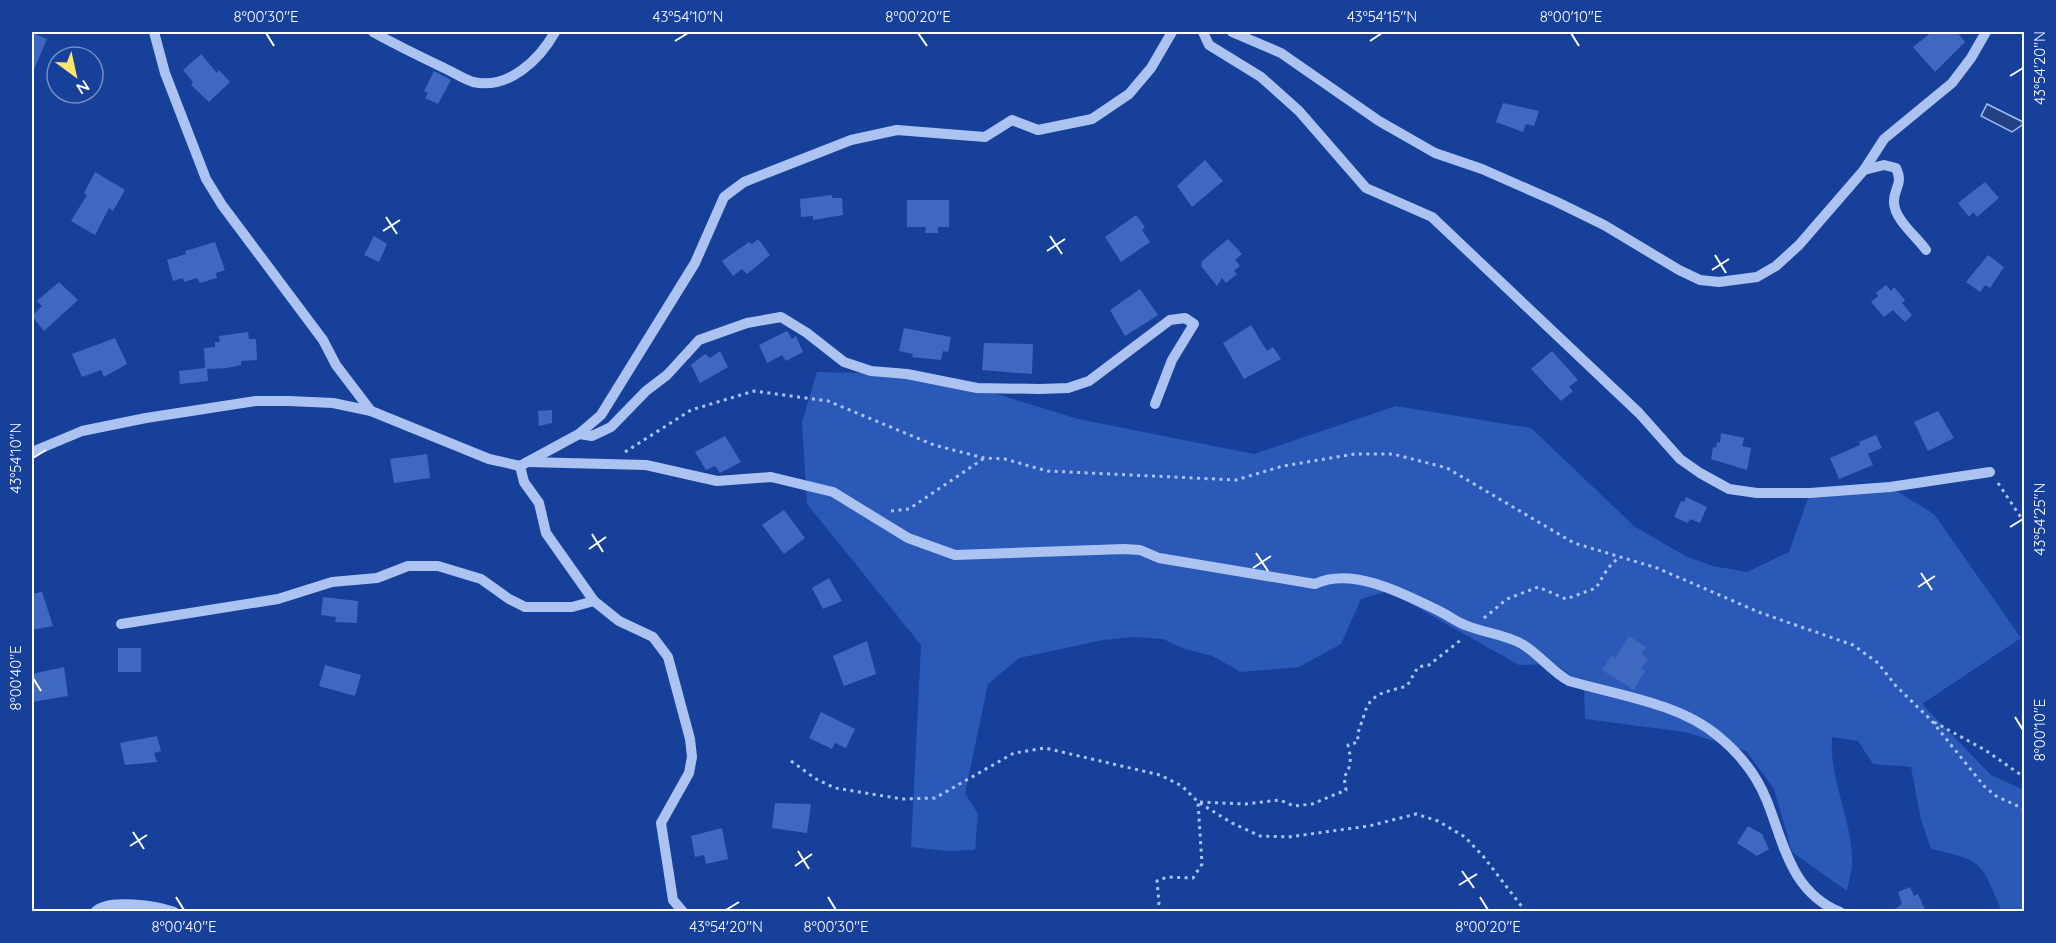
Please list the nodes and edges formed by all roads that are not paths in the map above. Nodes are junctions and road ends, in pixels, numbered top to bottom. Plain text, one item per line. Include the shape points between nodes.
1 (154, 32) edge
2 (373, 32) edge
3 (555, 32) edge
4 (1172, 32) edge
5 (1203, 32) edge
6 (1232, 32) edge
7 (1986, 32) edge
8 (1864, 170) junction
9 (1926, 250) dead end
10 (1155, 404) dead end
11 (370, 411) junction
12 (579, 434) junction
13 (32, 452) edge
14 (524, 464) junction
15 (1990, 472) road end
16 (594, 601) junction
17 (121, 624) dead end
18 (95, 912) edge
19 (174, 912) edge
20 (683, 912) edge
21 (1839, 912) edge

1 - 11 street via 165,73 206,179
2 - 3 street via 474,82 504,79 526,67 545,50
4 - 12 street via 1151,68 1129,94 1092,119 1038,130 1012,120 985,137 897,130 851,140 744,182 724,197 695,263 602,415
5 - 15 street via 1209,45 1261,77 1299,111 1366,188 1432,217 1638,413 1680,459 1700,473 1729,489 1810,493 1890,487
6 - 8 street via 1281,52 1379,121 1435,153 1557,202 1700,280 1757,277 1776,266
7 - 8 street via 1952,83 1884,139
8 - 9 street via 1884,165 1896,168 1901,179 1894,203 1898,214
10 - 12 street via 1172,360 1194,324 1185,318 1170,320 1089,381 1068,388 1040,389 977,388 871,371 844,362 781,317 747,323 699,340 611,427 592,436
11 - 13 street via 333,404 256,401 82,431
11 - 14 street via 489,459
12 - 14 street
14 - 16 street via 524,482 539,503 546,533
14 - 21 street via 646,465 717,481 771,477 833,492 908,538 956,555 1140,550 1159,558 1315,584 1326,579 1360,580 1413,598 1473,627 1523,645 1551,671 1569,681 1696,719 1719,736 1754,775 1788,864 1816,899
16 - 17 street via 572,607 525,607 481,579 438,566 408,566 377,578 332,582 279,599
16 - 20 street via 619,621 653,637 668,657 692,757 689,773 661,823 673,900
18 - 19 street via 116,904

